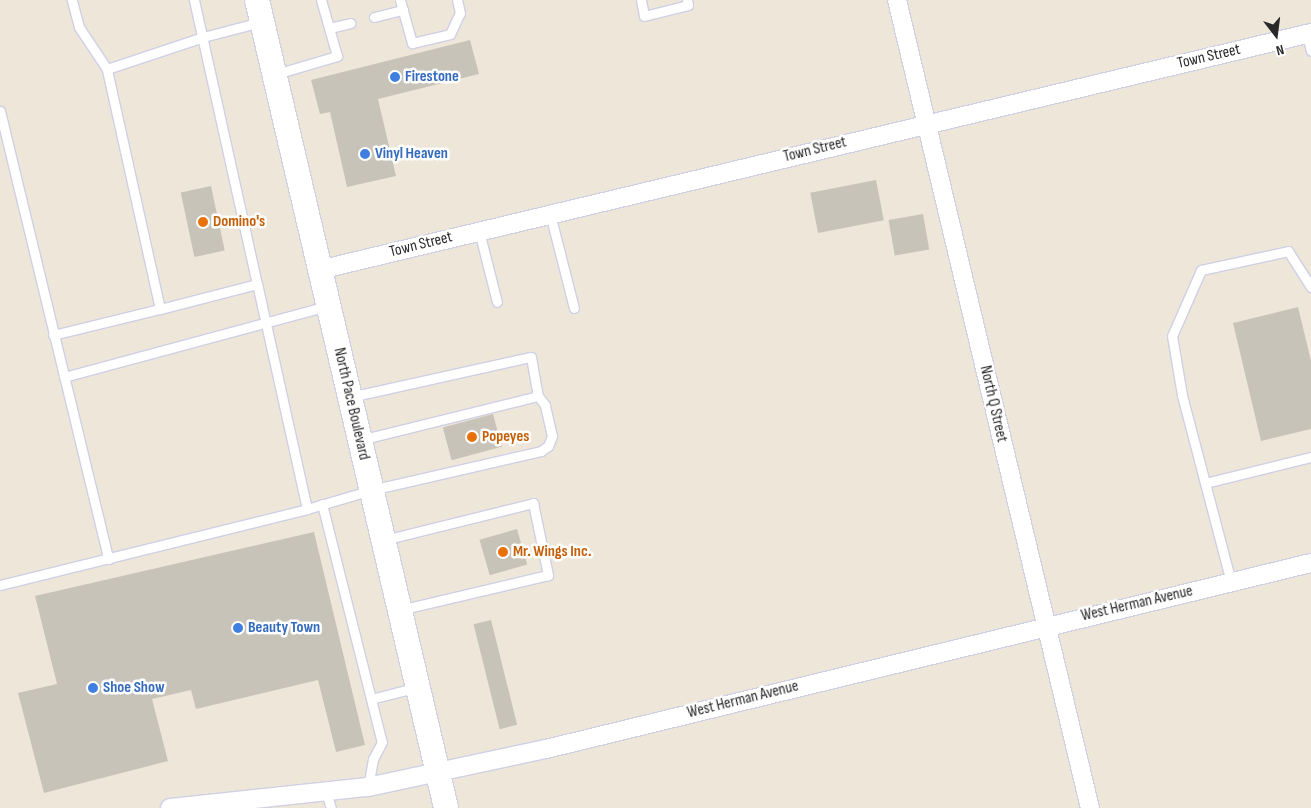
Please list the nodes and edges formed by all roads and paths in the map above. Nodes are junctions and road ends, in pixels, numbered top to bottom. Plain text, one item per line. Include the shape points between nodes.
1 (72, 0) edge
2 (194, 0) edge
3 (321, 0) edge
4 (400, 0) edge
5 (457, 0) edge
6 (641, 0) edge
7 (687, 0) edge
8 (897, 0) edge
9 (403, 10) junction
10 (259, 11) edge
11 (374, 17) dead end
12 (350, 23) dead end
13 (329, 28) junction
14 (203, 37) junction
15 (1310, 39) edge
16 (108, 70) junction
17 (274, 74) junction
18 (0, 110) edge
19 (926, 123) junction
20 (550, 214) junction
21 (480, 231) junction
22 (320, 270) junction
23 (256, 284) junction
24 (1311, 287) edge
25 (497, 302) dead end
26 (328, 306) junction
27 (574, 308) dead end
28 (160, 309) junction
29 (265, 323) junction
30 (53, 335) junction
31 (64, 377) junction
32 (538, 396) junction
33 (350, 397) junction
34 (360, 440) junction
35 (1311, 457) edge
36 (1205, 483) junction
37 (372, 490) junction
38 (322, 504) junction
39 (307, 508) junction
40 (383, 540) junction
41 (108, 559) junction
42 (1311, 563) edge
43 (1232, 582) junction
44 (0, 585) edge
45 (400, 610) junction
46 (1046, 626) junction
47 (418, 687) junction
48 (372, 700) junction
49 (438, 772) junction
50 (368, 787) junction
51 (329, 800) edge
52 (170, 808) edge
53 (446, 808) edge
54 (1090, 808) edge

1 - 16 lane via 79,27
2 - 14 lane
3 - 13 lane
4 - 9 lane
5 - 9 lane via 460,13 450,34 412,43
6 - 7 lane via 644,16 688,5
8 - 19 street, North Q Street
9 - 11 lane
10 - 14 lane
10 - 17 main road, North Pace Boulevard
12 - 13 lane
13 - 17 lane via 337,56
14 - 16 lane
14 - 23 lane
15 - 19 street, Town Street
16 - 28 lane
17 - 22 main road, North Pace Boulevard
18 - 30 lane
19 - 20 street, Town Street
19 - 46 street, North Q Street
20 - 21 street, Town Street
20 - 27 lane
21 - 22 street, Town Street
21 - 25 lane
22 - 26 main road, North Pace Boulevard
23 - 28 lane
23 - 29 lane
24 - 36 lane via 1288,251 1201,270 1172,336 1182,395
26 - 29 lane
26 - 33 main road, North Pace Boulevard
28 - 30 lane
29 - 31 lane
29 - 39 lane
30 - 31 lane
31 - 41 lane
32 - 33 lane via 530,357
32 - 34 lane
32 - 37 lane via 545,405 552,436 548,446 541,451
33 - 34 main road, North Pace Boulevard
34 - 37 main road, North Pace Boulevard
35 - 36 lane
36 - 43 lane
37 - 38 lane
37 - 40 main road, North Pace Boulevard
38 - 39 lane
38 - 48 lane
39 - 41 lane
40 - 45 main road, North Pace Boulevard
40 - 45 lane via 533,503 548,575
41 - 44 lane
42 - 43 street, West Herman Avenue
43 - 46 street, West Herman Avenue
45 - 47 main road, North Pace Boulevard
46 - 49 street, West Herman Avenue via 546,749
46 - 54 street, North Q Street
47 - 48 lane
47 - 49 main road, North Pace Boulevard
48 - 50 lane via 382,742 373,759
49 - 50 street, West Herman Avenue
49 - 53 main road, North Pace Boulevard
50 - 51 street, West Herman Avenue
51 - 52 street, West Herman Avenue

